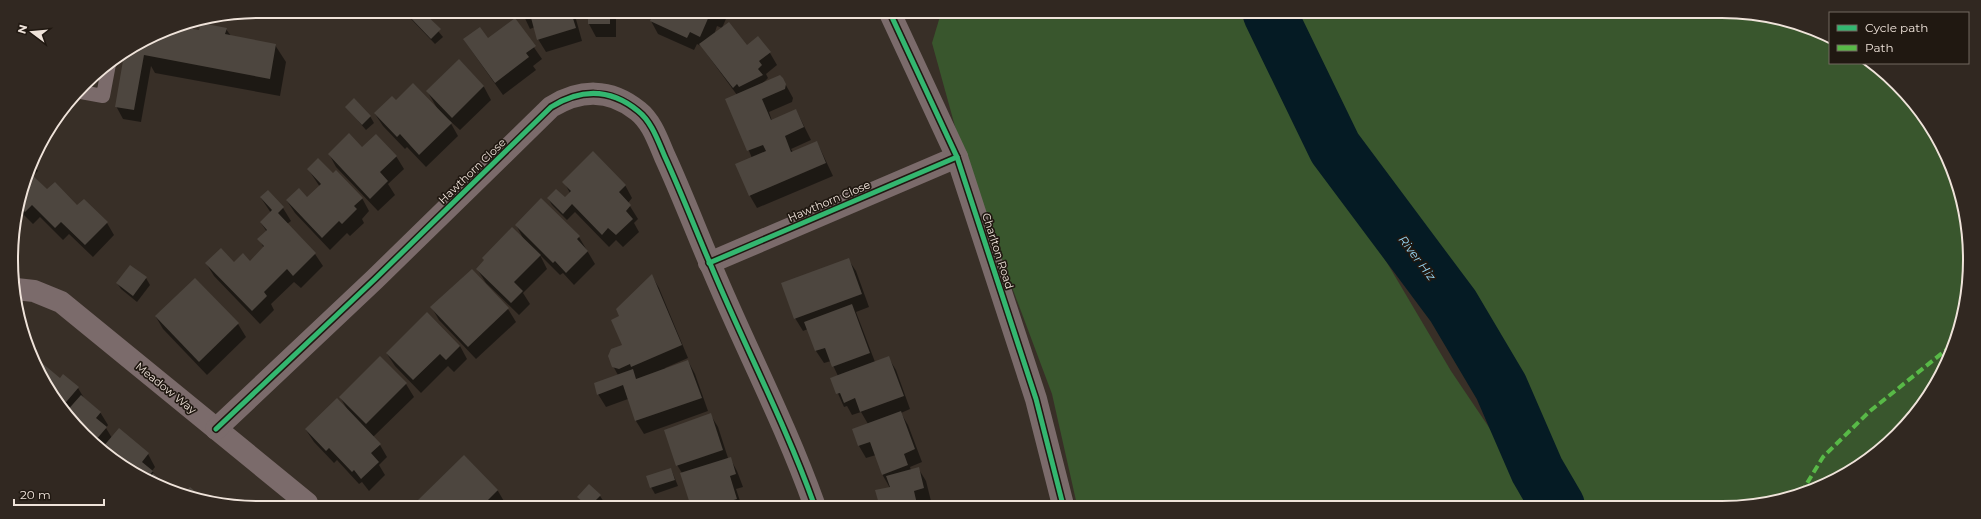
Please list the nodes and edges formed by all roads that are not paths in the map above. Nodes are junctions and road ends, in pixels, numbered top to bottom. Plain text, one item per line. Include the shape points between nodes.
1 (892, 18) edge
2 (108, 72) edge
3 (85, 93) edge
4 (957, 157) junction
5 (709, 263) junction
6 (20, 289) edge
7 (216, 429) junction
8 (305, 501) edge
9 (813, 501) edge
10 (1062, 501) edge

1 - 4 street, Charlton Road
2 - 3 lane via 103,96
4 - 5 street, Hawthorn Close
4 - 10 street, Charlton Road via 1036,399
5 - 7 street, Hawthorn Close via 678,186 645,118 625,102 612,97 581,94 563,100 551,107 375,279
5 - 9 street, Hawthorn Close via 797,457
6 - 7 street, Meadow Way via 34,291 61,302
7 - 8 street, Meadow Way

